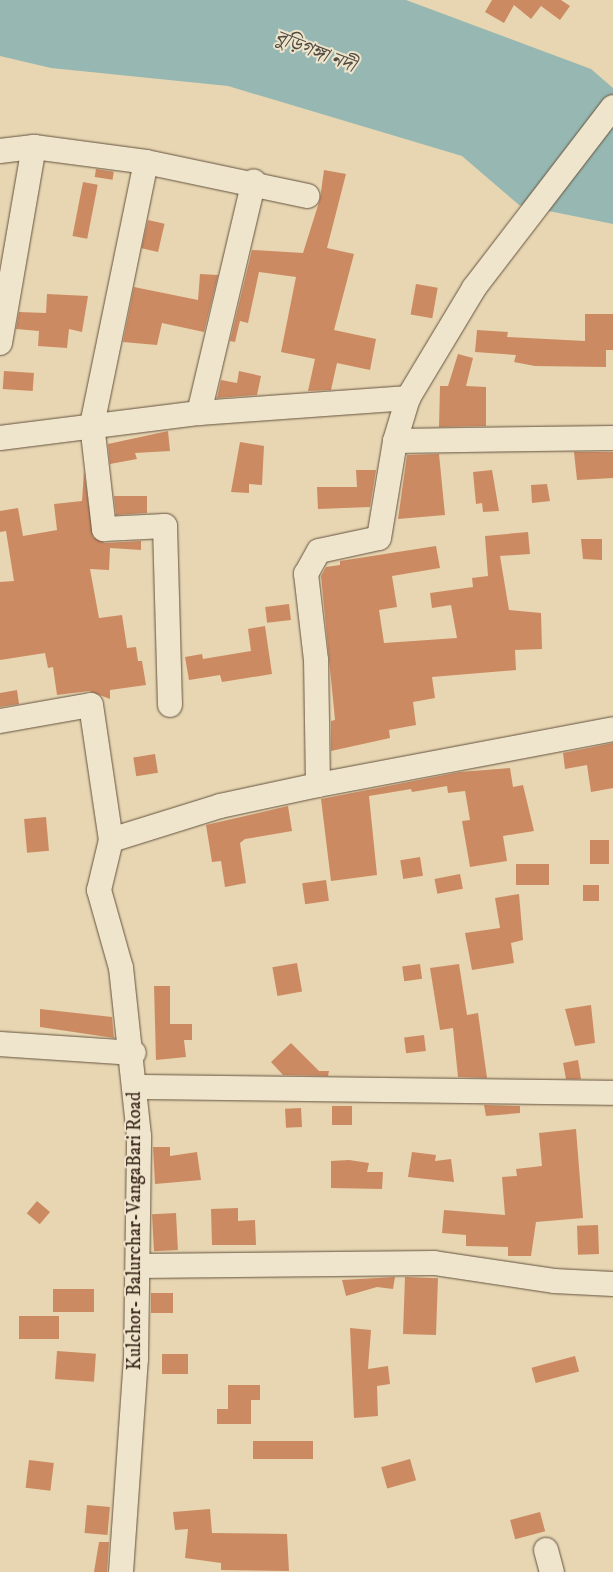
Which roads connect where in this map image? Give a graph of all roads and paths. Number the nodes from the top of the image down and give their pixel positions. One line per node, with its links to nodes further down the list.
1 (613, 107): 8 (street)
2 (34, 147): 3 (street); 4 (street); 7 (street)
3 (0, 151)
4 (146, 162): 5 (street); 10 (street)
5 (254, 181): 6 (street); 9 (street)
6 (306, 196)
7 (0, 343)
8 (408, 398): 9 (street); 13 (street)
9 (200, 413): 10 (street)
10 (92, 424): 11 (street); 14 (street)
11 (0, 438)
12 (613, 438): 13 (street)
13 (395, 441): 17 (street)
14 (170, 705)
15 (0, 721): 18 (street)
16 (613, 729): 17 (street)
17 (318, 784): 18 (street)
18 (111, 840): 20 (street, Kulchor- Balurchar-VangaBari Road)
19 (0, 1044): 20 (street)
20 (134, 1054): 21 (street, Kulchor- Balurchar-VangaBari Road)
21 (136, 1087): 22 (street); 23 (street, Kulchor- Balurchar-VangaBari Road)
22 (613, 1092)
23 (138, 1266): 24 (street); 25 (street, Kulchor- Balurchar-VangaBari Road)
24 (613, 1284)
25 (122, 1572)

